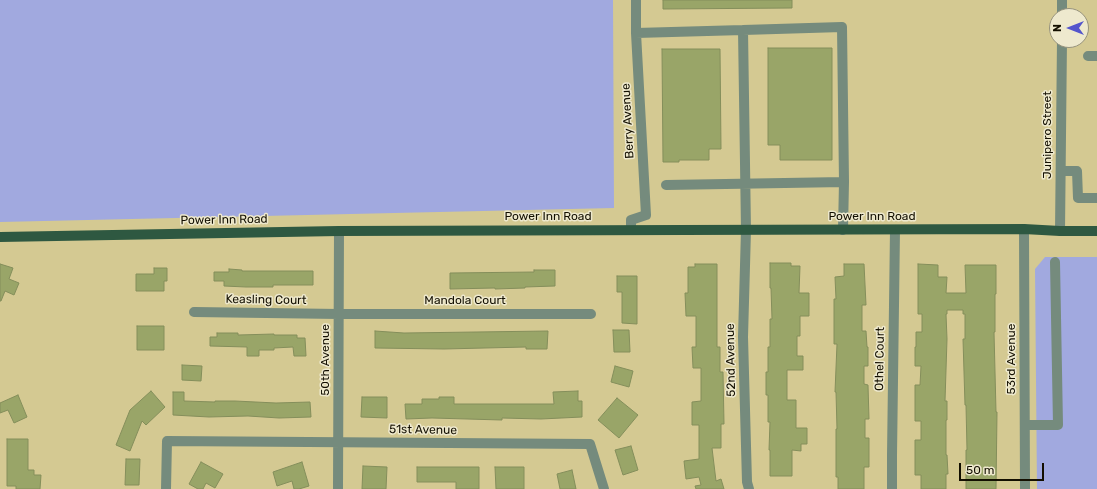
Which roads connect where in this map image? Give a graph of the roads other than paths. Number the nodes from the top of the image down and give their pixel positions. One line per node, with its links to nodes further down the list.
1 (636, 0): 3 (street, Berry Avenue)
2 (743, 30): 3 (street); 6 (street); 7 (street, 52nd Avenue)
3 (636, 33): 11 (street, Berry Avenue)
4 (1062, 48): 5 (street, Junipero Street)
5 (1061, 171): 9 (street); 16 (street, Junipero Street)
6 (844, 182): 7 (street); 13 (street)
7 (745, 184): 8 (street); 12 (street, 52nd Avenue)
8 (666, 185)
9 (1097, 198)
10 (1024, 229): 14 (main road, Power Inn Road); 16 (main road, Power Inn Road); 23 (street, 53rd Avenue)
11 (631, 230): 12 (main road, Power Inn Road); 15 (main road, Power Inn Road)
12 (746, 230): 13 (main road, Power Inn Road); 28 (street, 52nd Avenue)
13 (843, 230): 14 (main road, Power Inn Road)
14 (895, 230): 29 (street, Othel Court)
15 (339, 231): 18 (main road, Power Inn Road); 21 (street, 50th Avenue)
16 (1060, 231): 17 (main road, Power Inn Road)
17 (1097, 231)
18 (0, 237)
19 (1055, 262): 23 (street)
20 (194, 312): 21 (street, Keasling Court)
21 (339, 314): 22 (street, Mandola Court); 24 (street, 50th Avenue)
22 (591, 314)
23 (1025, 425): 30 (street, 53rd Avenue)
24 (338, 442): 25 (street, 51st Avenue); 26 (street, 50th Avenue); 27 (street, 51st Avenue)
25 (166, 489)
26 (338, 489)
27 (604, 489)
28 (749, 489)
29 (892, 489)
30 (1025, 489)

